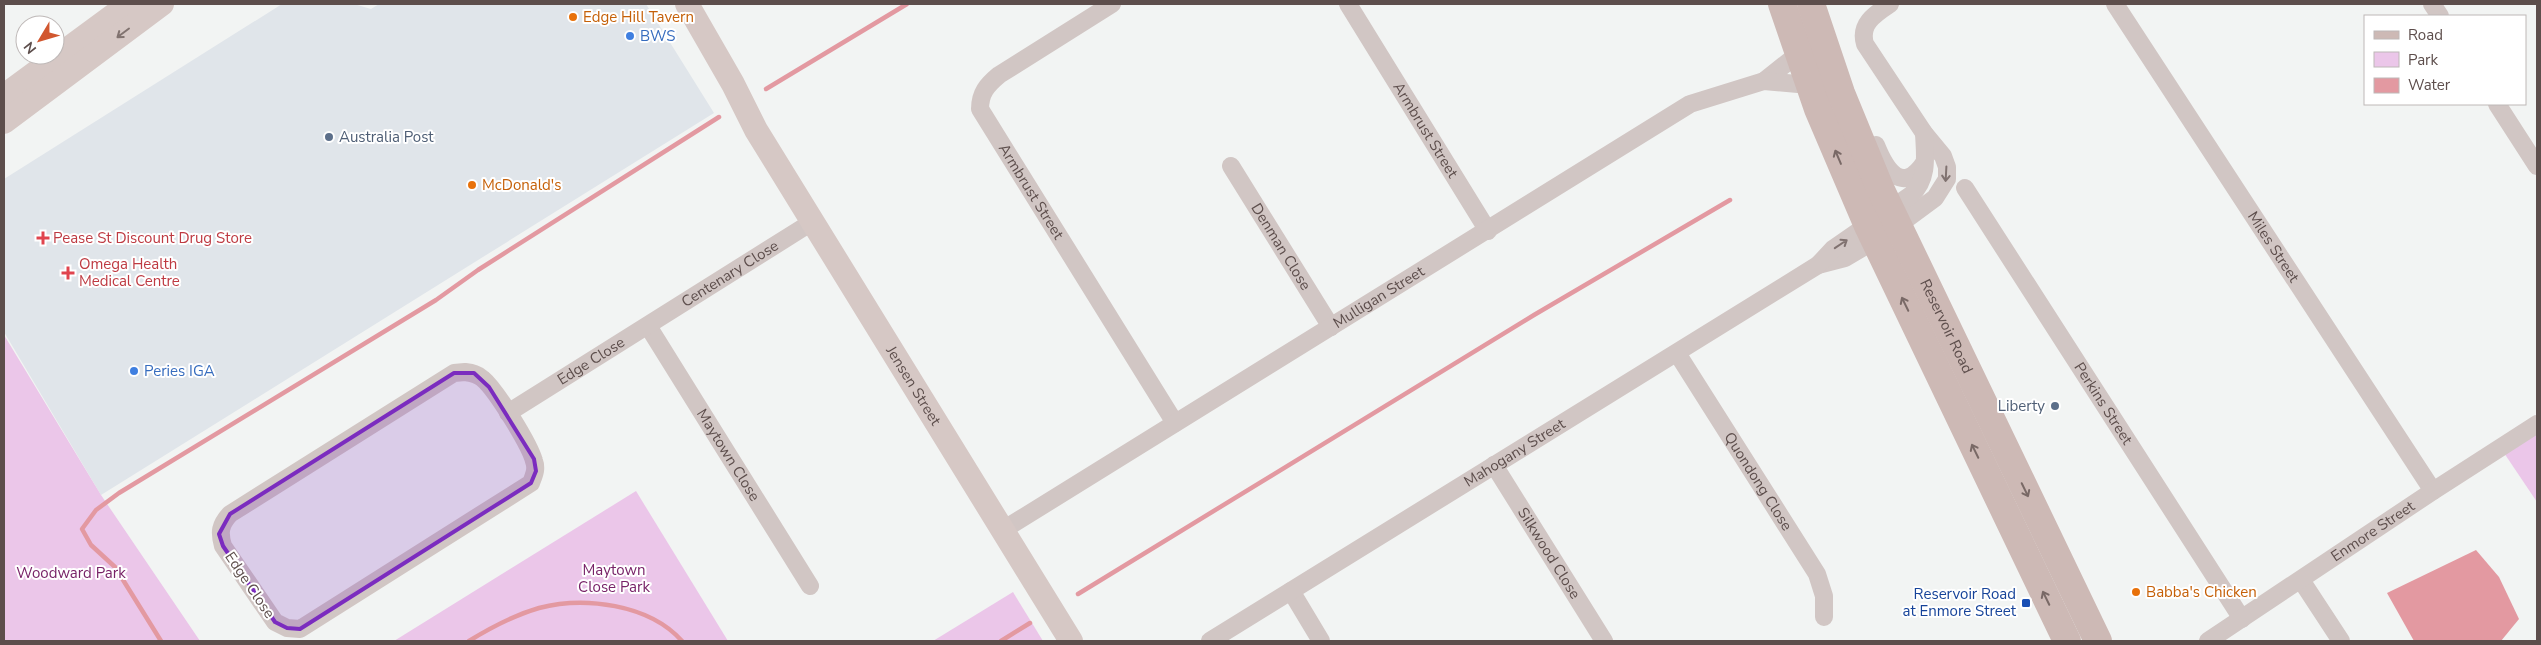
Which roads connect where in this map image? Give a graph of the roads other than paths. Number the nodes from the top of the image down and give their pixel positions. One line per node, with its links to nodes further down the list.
1 (128, 4): 16 (street)
2 (162, 4): 18 (street, one-way to 18)
3 (1112, 4): 32 (street, Armbrust Street)
4 (1348, 4): 26 (street, Armbrust Street)
5 (1782, 4): 12 (main road, Reservoir Road)
6 (1811, 4): 13 (main road, Reservoir Road)
7 (1890, 4): 19 (street)
8 (2114, 4): 35 (street, Miles Street)
9 (2432, 4): 11 (street)
10 (685, 7): 25 (street, Jensen Street)
11 (2439, 15)
12 (1798, 54): 14 (street, Mulligan Street); 15 (main road, Reservoir Road)
13 (1833, 70): 20 (street); 24 (main road, Reservoir Road)
14 (1764, 81): 15 (street, Mulligan Street); 26 (street, Mulligan Street)
15 (1809, 85): 27 (main road, Reservoir Road, one-way to 15)
16 (4, 95)
17 (2498, 105): 22 (street)
18 (4, 122)
19 (1924, 133): 20 (street); 24 (street, one-way to 24)
20 (1924, 163): 24 (street)
21 (1231, 166): 29 (street, Denman Close)
22 (2537, 166)
23 (1965, 188): 41 (street, Perkins Street)
24 (1894, 218): 27 (street, Mahogany Street); 47 (main road, Reservoir Road, one-way to 47)
25 (812, 222): 28 (street, Centenary Close); 36 (street, Jensen Street)
26 (1488, 231): 29 (street, Mulligan Street)
27 (1871, 234): 30 (street, Mahogany Street); 46 (main road, Reservoir Road, one-way to 27)
28 (648, 326): 31 (street, Edge Close); 38 (street, Maytown Close)
29 (1331, 326): 32 (street, Mulligan Street)
30 (1677, 353): 34 (street, Mahogany Street); 40 (street, Quondong Close)
31 (508, 413): 31 (street, Edge Close)
32 (1175, 423): 36 (street, Mulligan Street)
33 (2537, 424): 35 (street, Enmore Street)
34 (1494, 465): 39 (street, Mahogany Street); 45 (street, Silkwood Close)
35 (2433, 491): 37 (street, Enmore Street)
36 (1003, 530): 42 (street, Jensen Street)
37 (2301, 580): 41 (street, Enmore Street); 49 (street)
38 (810, 586)
39 (1291, 591): 43 (street, Mahogany Street); 44 (street)
40 (1824, 616)
41 (2242, 619): 48 (street, Enmore Street)
42 (1072, 641)
43 (1210, 641)
44 (1321, 641)
45 (1604, 641)
46 (2067, 641)
47 (2098, 641)
48 (2208, 641)
49 (2341, 641)

